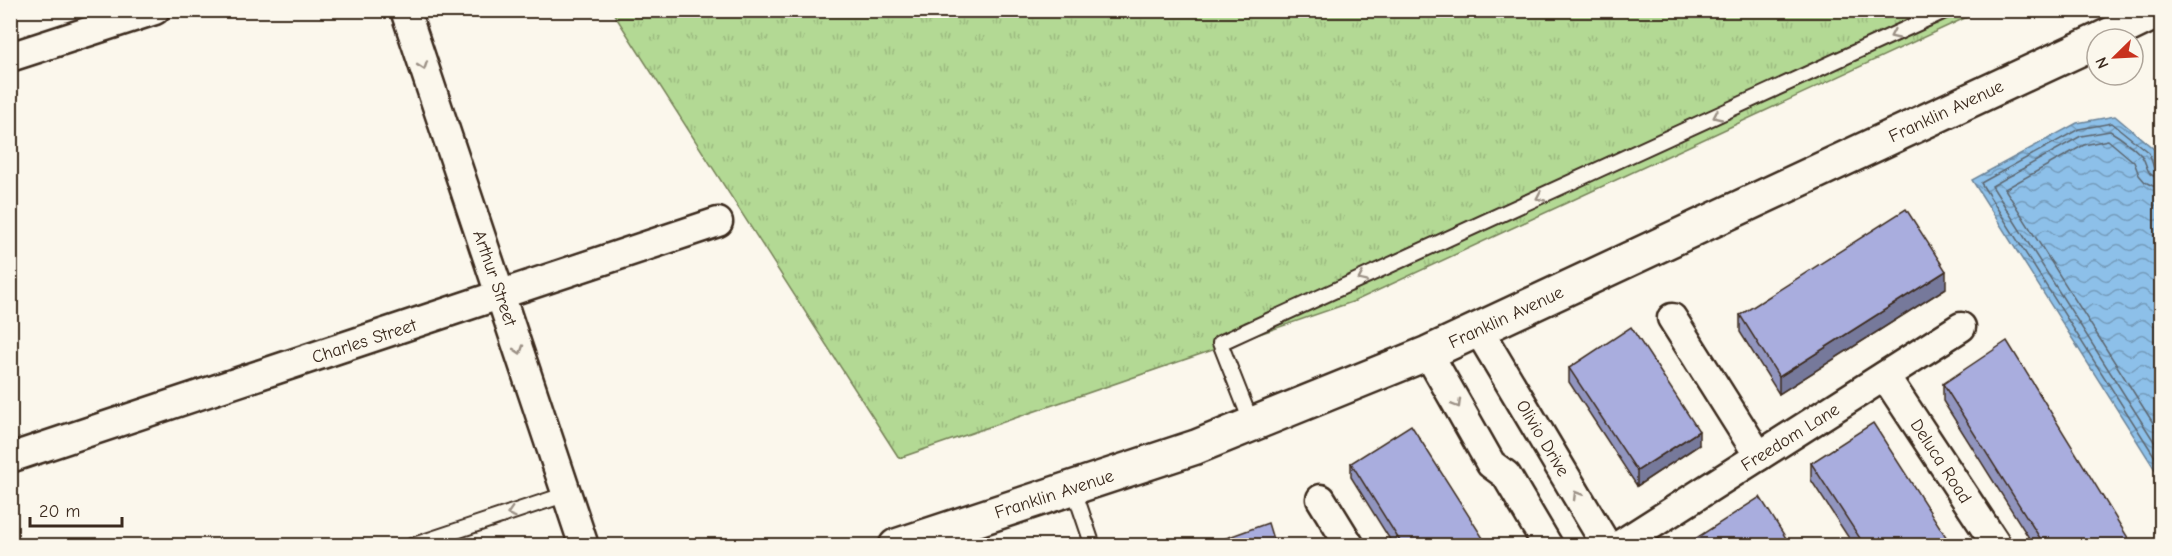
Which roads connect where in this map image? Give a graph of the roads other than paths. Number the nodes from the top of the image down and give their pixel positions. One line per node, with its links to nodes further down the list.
1 (155, 10): 7 (street)
2 (405, 10): 9 (street, Arthur Street, one-way to 9)
3 (1947, 10): 15 (lane, one-way to 15)
4 (2156, 16): 5 (main road, Franklin Avenue)
5 (2130, 27)
6 (2085, 47): 12 (main road, Franklin Avenue)
7 (10, 57)
8 (718, 222): 9 (street, Charles Street)
9 (501, 296): 17 (street, Charles Street); 20 (street, Arthur Street, one-way to 20)
10 (1672, 318): 16 (street)
11 (1961, 327): 14 (street, Freedom Lane)
12 (1479, 331): 13 (main road, Franklin Avenue); 29 (street, Olivio Drive, one-way to 12)
13 (1428, 354): 15 (main road, Franklin Avenue); 18 (street, one-way to 18)
14 (1885, 376): 16 (street, Freedom Lane); 31 (street, Deluca Road)
15 (1252, 424): 19 (main road, Franklin Avenue)
16 (1759, 456): 30 (street, Freedom Lane)
17 (10, 458)
18 (1491, 464): 27 (street); 28 (street)
19 (1073, 487): 24 (main road, Franklin Avenue); 25 (lane)
20 (567, 494): 22 (lane, one-way to 22); 23 (street, Arthur Street)
21 (1321, 499): 26 (street)
22 (416, 545)
23 (584, 546)
24 (896, 546)
25 (1093, 546)
26 (1350, 546)
27 (1529, 546)
28 (1548, 546)
29 (1607, 546)
30 (1618, 546)
31 (1997, 546)

